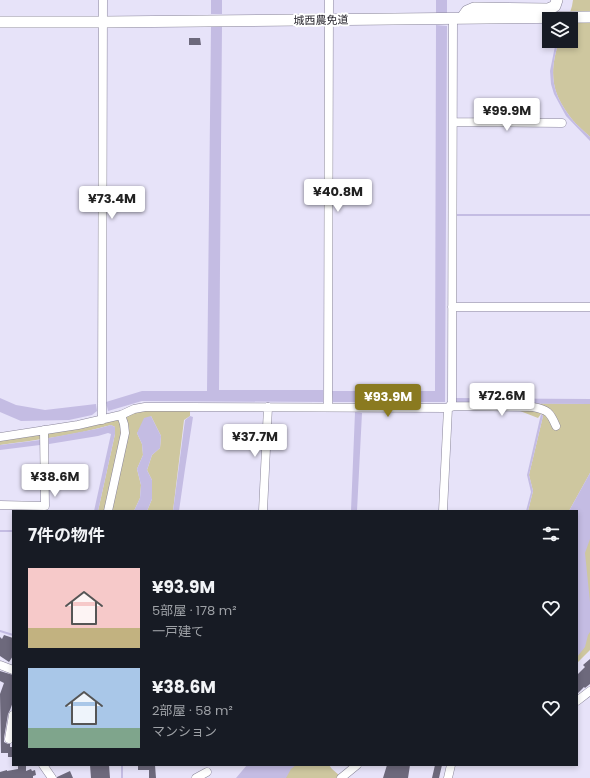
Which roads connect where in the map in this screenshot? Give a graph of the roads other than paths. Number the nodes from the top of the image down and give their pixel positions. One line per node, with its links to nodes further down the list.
1 (103, 0): 8 (street)
2 (329, 0): 6 (street)
3 (557, 0): 5 (street)
4 (590, 17): 5 (street, 城西農免道)
5 (458, 18): 6 (street, 城西農免道); 9 (street)
6 (329, 20): 8 (street, 城西農免道); 14 (street)
7 (0, 22): 8 (street, 城西農免道)
8 (103, 22): 17 (street)
9 (453, 122): 10 (street); 11 (street)
10 (562, 123)
11 (452, 307): 12 (street); 15 (street)
12 (590, 307)
13 (268, 407): 14 (street); 16 (street); 23 (street)
14 (328, 407): 15 (street)
15 (448, 408): 18 (street); 24 (street)
16 (121, 415): 17 (street); 22 (street)
17 (102, 420): 19 (street)
18 (556, 426)
19 (44, 430): 20 (street); 21 (street)
20 (0, 437)
21 (0, 505)
22 (108, 510)
23 (263, 510)
24 (443, 510)
25 (0, 665): 26 (street)
26 (12, 670)
27 (590, 692): 28 (street)
28 (578, 701)
29 (12, 728): 31 (street)
30 (0, 737): 31 (street)
31 (11, 740)
32 (44, 766): 36 (street)
33 (357, 766): 38 (street)
34 (451, 766): 39 (street)
35 (207, 772): 37 (street)
36 (52, 778)
37 (196, 778)
38 (341, 778)
39 (448, 778)

